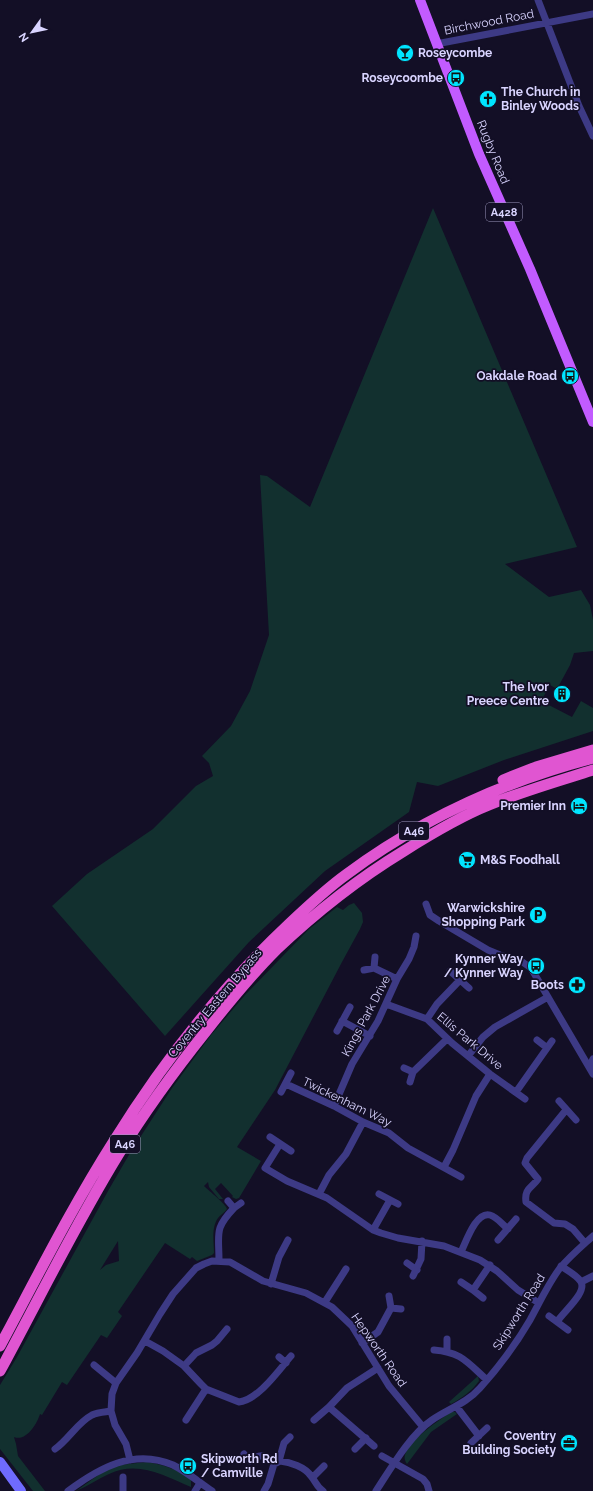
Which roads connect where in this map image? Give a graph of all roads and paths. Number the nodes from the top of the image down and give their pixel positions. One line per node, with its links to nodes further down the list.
1 (420, 0): 5 (main road, Rugby Road / A428)
2 (538, 0): 4 (street)
3 (593, 14): 4 (street, Birchwood Road)
4 (546, 22): 5 (street, Birchwood Road); 6 (street)
5 (436, 44): 7 (main road, Rugby Road / A428)
6 (593, 136)
7 (591, 412): 8 (main road, Rugby Road / A428)
8 (593, 422)
9 (593, 750): 16 (highway)
10 (593, 758): 16 (highway, Coventry Eastern Bypass / A46)
11 (593, 770): 15 (highway, Coventry Eastern Bypass / A46)
12 (593, 776): 15 (highway)
13 (426, 904): 24 (street)
14 (416, 936): 21 (street, Kings Park Drive)
15 (286, 942): 108 (highway, Coventry Eastern Bypass / A46)
16 (262, 949): 99 (highway, Coventry Eastern Bypass / A46)
17 (375, 957): 18 (street)
18 (374, 968): 19 (street); 21 (street)
19 (364, 970)
20 (450, 971): 22 (street)
21 (397, 979): 25 (street, Kings Park Drive)
22 (460, 980): 23 (street); 27 (street)
23 (469, 988)
24 (548, 997): 35 (street); 37 (street)
25 (386, 1004): 27 (street, Ellis Park Drive); 30 (street, Kings Park Drive)
26 (350, 1007): 28 (street)
27 (427, 1019): 31 (street, Ellis Park Drive)
28 (342, 1021): 29 (street); 30 (street)
29 (337, 1031)
30 (370, 1036): 49 (street, Kings Park Drive)
31 (447, 1039): 35 (street, Ellis Park Drive); 39 (street)
32 (537, 1040): 34 (street)
33 (552, 1041): 34 (street)
34 (546, 1048): 46 (street)
35 (468, 1056): 41 (street, Ellis Park Drive)
36 (593, 1059): 37 (street)
37 (589, 1067): 42 (street)
38 (404, 1068): 39 (street)
39 (413, 1072): 43 (street)
40 (291, 1074): 44 (street, Twickenham Way)
41 (490, 1074): 46 (street, Ellis Park Drive); 56 (street)
42 (593, 1074)
43 (410, 1082)
44 (286, 1084): 45 (street, Twickenham Way); 49 (street, Twickenham Way)
45 (281, 1092)
46 (516, 1092): 47 (street, Ellis Park Drive)
47 (525, 1099)
48 (559, 1101): 50 (street)
49 (334, 1106): 52 (street, Twickenham Way)
50 (566, 1110): 51 (street); 72 (street)
51 (576, 1120)
52 (363, 1122): 56 (street, Twickenham Way); 58 (street)
53 (270, 1137): 54 (street)
54 (280, 1144): 55 (street); 58 (street)
55 (292, 1151)
56 (444, 1167): 57 (street, Twickenham Way)
57 (461, 1177)
58 (319, 1194): 67 (street)
59 (379, 1194): 60 (street)
60 (390, 1200): 63 (street); 67 (street)
61 (228, 1201): 64 (street)
62 (241, 1203): 64 (street)
63 (398, 1204)
64 (234, 1208): 74 (street)
65 (516, 1219): 66 (street)
66 (508, 1229): 70 (street); 73 (street)
67 (373, 1230): 71 (street)
68 (593, 1236): 72 (street, Skipworth Road)
69 (288, 1240): 84 (street)
70 (498, 1240)
71 (422, 1241): 73 (street); 79 (street)
72 (585, 1243): 77 (street, Skipworth Road)
73 (461, 1252): 76 (street)
74 (219, 1261): 84 (street, Hepworth Road); 97 (street)
75 (407, 1263): 79 (street)
76 (490, 1265): 85 (street); 89 (street)
77 (561, 1266): 83 (street); 89 (street, Skipworth Road)
78 (336, 1270): 88 (street)
79 (417, 1270): 80 (street)
80 (413, 1276)
81 (593, 1276): 83 (street)
82 (461, 1282): 85 (street)
83 (581, 1282): 93 (street)
84 (271, 1284): 88 (street, Hepworth Road)
85 (473, 1290): 87 (street)
86 (389, 1296): 90 (street)
87 (483, 1298)
88 (325, 1302): 98 (street, Hepworth Road)
89 (539, 1303): 109 (street, Skipworth Road)
90 (391, 1308): 91 (street); 98 (street)
91 (401, 1309)
92 (549, 1316): 93 (street)
93 (557, 1322): 94 (street)
94 (568, 1330)
95 (226, 1333): 106 (street)
96 (447, 1339): 101 (street)
97 (145, 1341): 106 (street); 110 (street)
98 (362, 1342): 107 (street, Hepworth Road)
99 (0, 1346)
100 (434, 1350): 101 (street)
101 (447, 1351): 109 (street)
102 (291, 1356): 104 (street)
103 (279, 1357): 104 (street)
104 (286, 1363): 111 (street)
105 (94, 1366): 110 (street)
106 (184, 1366): 111 (street)
107 (378, 1368): 113 (street); 117 (street, Hepworth Road)
108 (0, 1371)
109 (487, 1380): 112 (street, Skipworth Road)
110 (116, 1383): 115 (street)
111 (206, 1389): 114 (street)
112 (456, 1406): 117 (street, Skipworth Road); 119 (street)
113 (329, 1407): 116 (street); 121 (street)
114 (183, 1410)
115 (111, 1411): 124 (street); 128 (street)
116 (314, 1420)
117 (423, 1427): 130 (street, Skipworth Road)
118 (487, 1428): 119 (street)
119 (479, 1436): 122 (street)
120 (290, 1437): 129 (street)
121 (366, 1438): 123 (street); 125 (street)
122 (471, 1443)
123 (374, 1446)
124 (59, 1449)
125 (355, 1449)
126 (244, 1454): 129 (street)
127 (382, 1456): 130 (street)
128 (130, 1460): 134 (street); 136 (street)
129 (277, 1462): 133 (street); 139 (street)
130 (395, 1463): 141 (street, Skipworth Road); 142 (street)
131 (1, 1464): 135 (main road)
132 (324, 1466): 133 (street)
133 (313, 1478): 140 (street)
134 (200, 1483): 137 (street); 138 (street)
135 (21, 1491)
136 (68, 1491)
137 (195, 1491)
138 (212, 1491)
139 (264, 1491)
140 (323, 1491)
141 (376, 1491)
142 (429, 1491)

